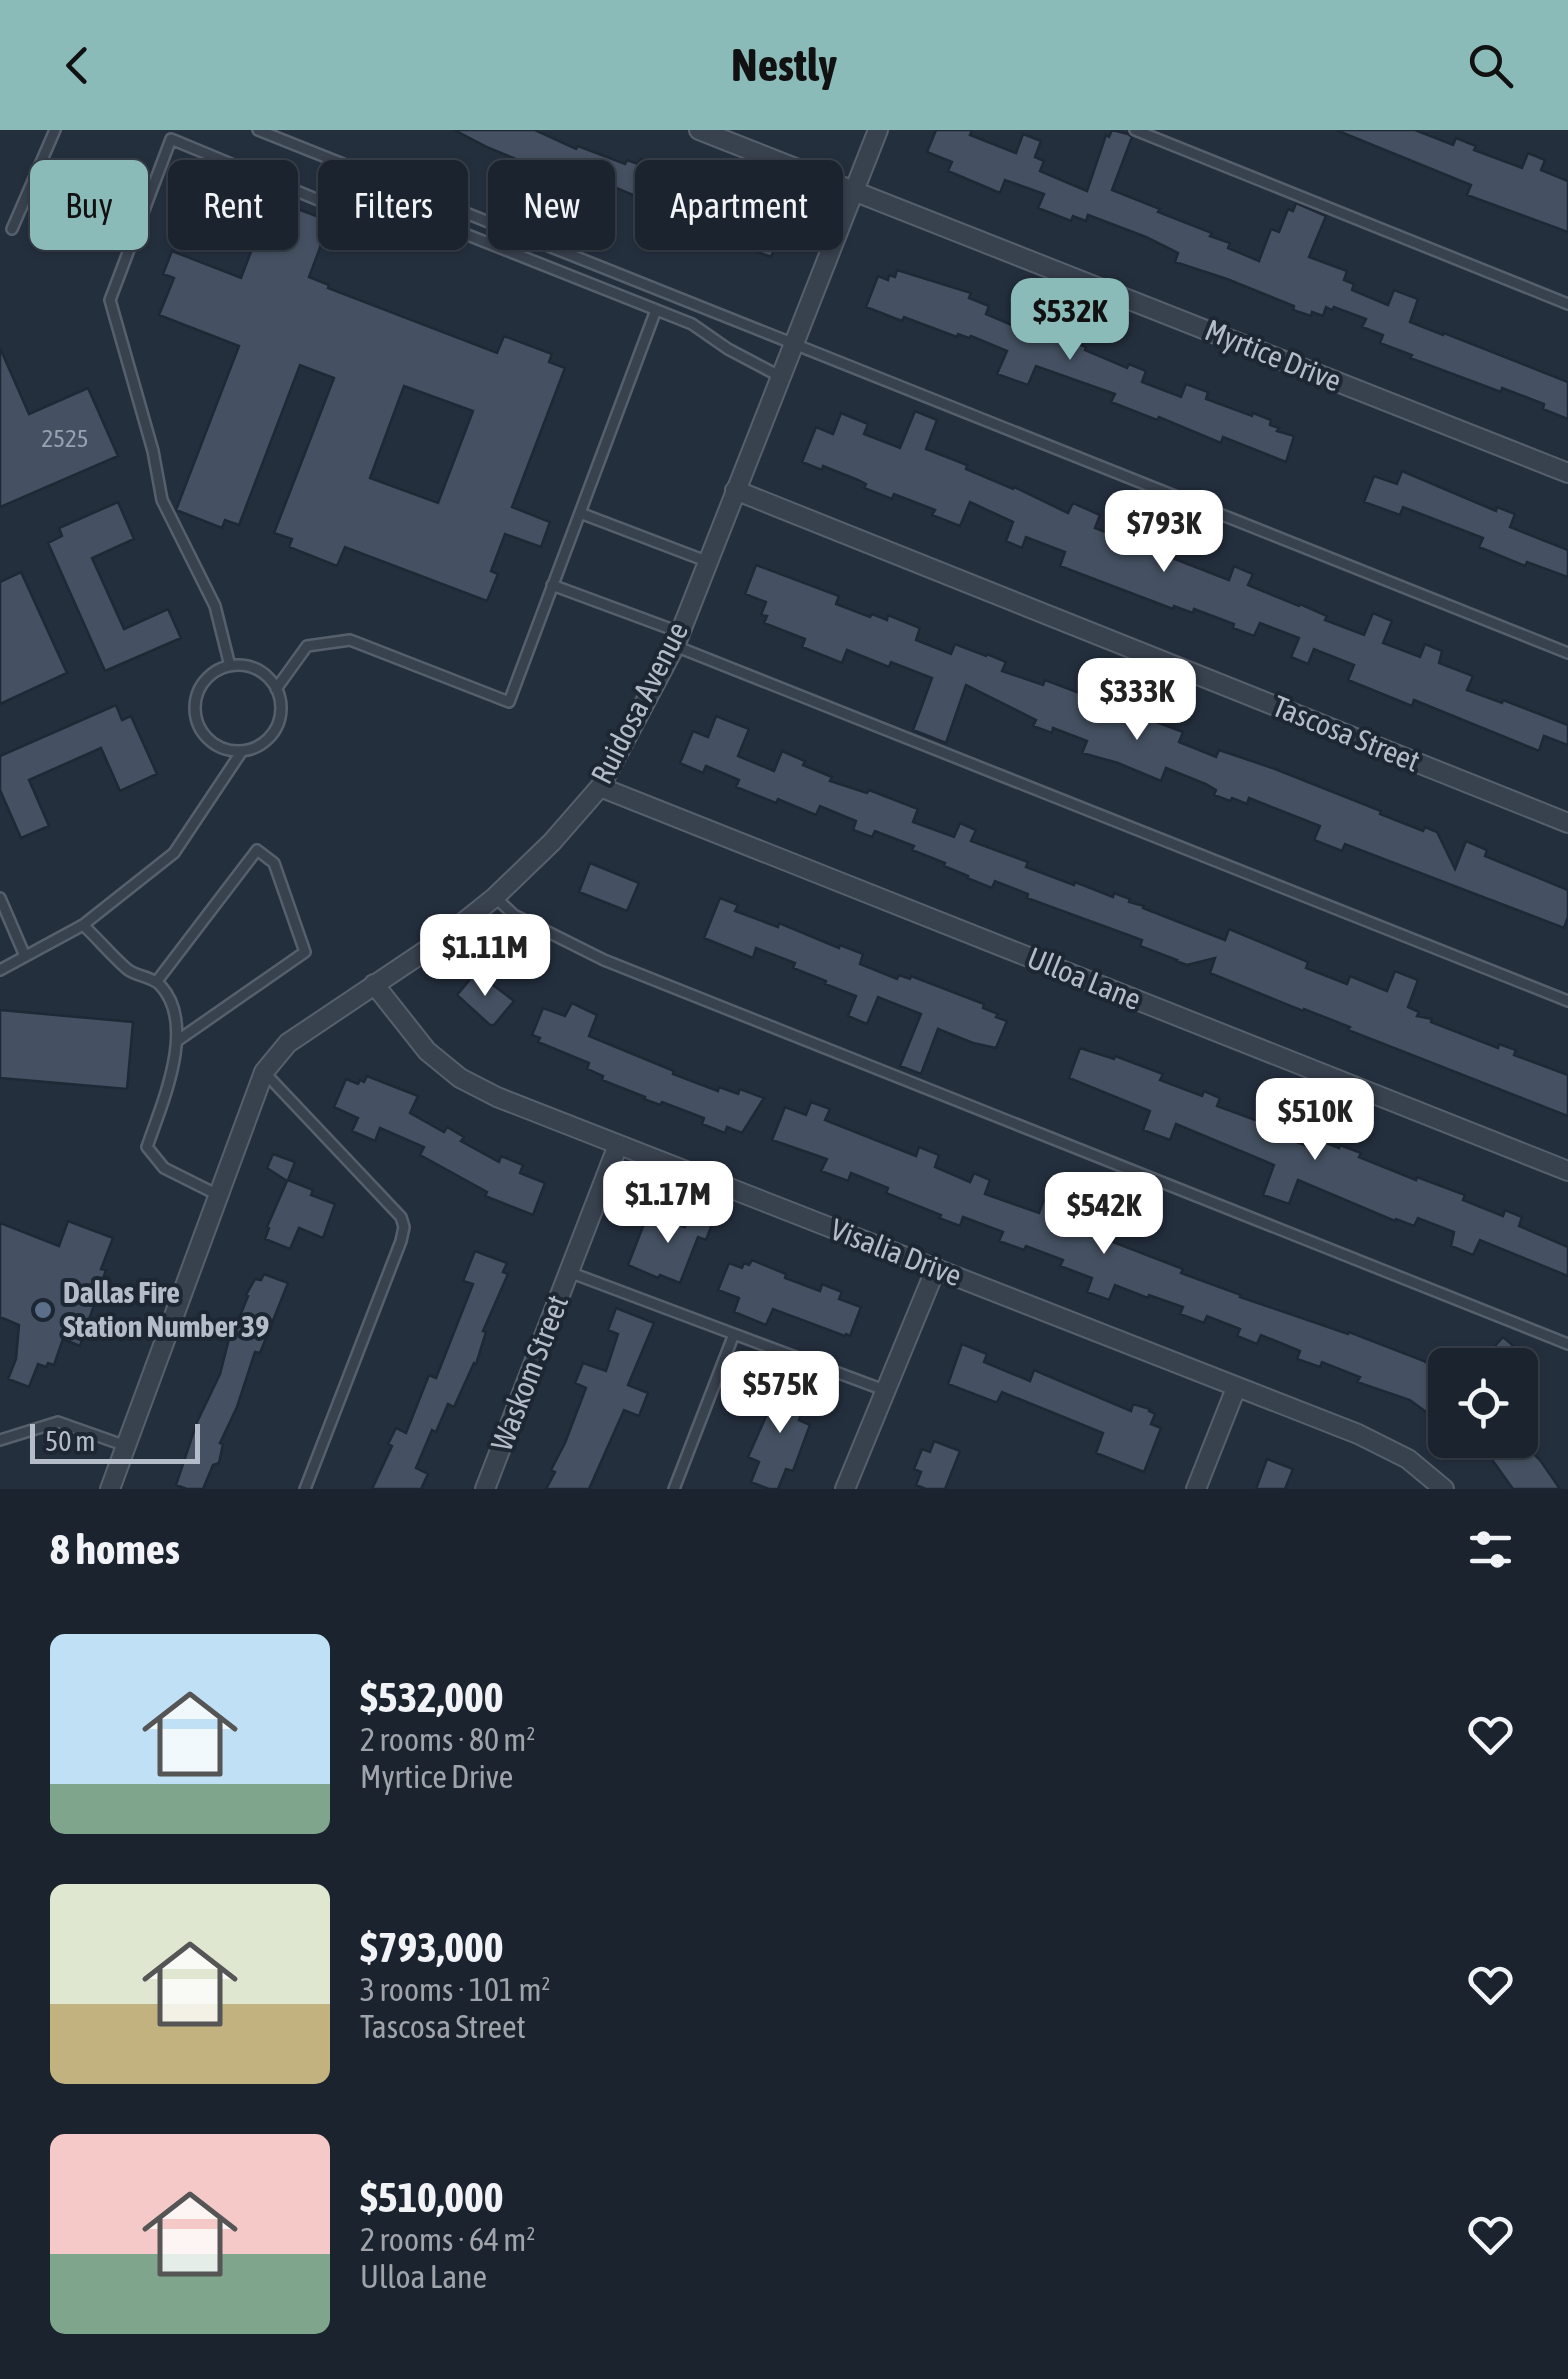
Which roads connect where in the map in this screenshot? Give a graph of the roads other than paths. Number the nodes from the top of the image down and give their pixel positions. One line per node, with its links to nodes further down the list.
1 (55, 130): 7 (lane)
2 (258, 130): 10 (lane)
3 (699, 130): 6 (street, Myrtice Drive)
4 (878, 130): 6 (street, Ruidosa Avenue)
5 (1135, 130): 8 (lane)
6 (854, 191): 10 (street, Ruidosa Avenue); 12 (street, Myrtice Drive)
7 (12, 229)
8 (1568, 304)
9 (656, 310): 11 (lane); 14 (lane); 19 (lane)
10 (794, 342): 11 (street, Ruidosa Avenue); 18 (lane)
11 (781, 376): 13 (street, Ruidosa Avenue)
12 (1568, 473)
13 (735, 490): 15 (street, Ruidosa Avenue); 23 (street, Tascosa Street)
14 (580, 513): 15 (lane); 16 (lane)
15 (706, 561): 17 (street, Ruidosa Avenue)
16 (552, 585): 17 (lane); 20 (lane)
17 (677, 639): 22 (street, Ruidosa Avenue); 31 (lane)
18 (1568, 653)
19 (230, 666): 20 (lane); 21 (lane)
20 (276, 689): 21 (lane)
21 (242, 751): 26 (lane)
22 (600, 787): 24 (street, Ruidosa Avenue); 35 (street, Ulloa Lane)
23 (1568, 823)
24 (495, 897): 30 (street, Ruidosa Avenue); 40 (lane)
25 (0, 898): 27 (lane)
26 (84, 925): 27 (lane); 29 (lane)
27 (24, 956): 28 (lane)
28 (0, 970)
29 (158, 981): 32 (lane); 32 (lane)
30 (374, 984): 33 (street, Ruidosa Avenue); 34 (street, Visalia Drive)
31 (1568, 1001)
32 (177, 1040): 36 (lane)
33 (264, 1072): 36 (street, Ruidosa Avenue); 46 (lane)
34 (618, 1145): 37 (street, Visalia Drive); 38 (street, Waskom Street)
35 (1568, 1171)
36 (218, 1195): 44 (street, Ruidosa Avenue)
37 (936, 1268): 41 (street, Visalia Drive); 42 (street)
38 (569, 1272): 39 (lane); 47 (street, Waskom Street)
39 (734, 1334): 42 (lane); 48 (lane)
40 (1568, 1344)
41 (1236, 1388): 50 (street); 51 (street, Visalia Drive)
42 (886, 1391): 49 (street)
43 (0, 1440): 44 (lane)
44 (126, 1446): 45 (street, Ruidosa Avenue)
45 (110, 1489)
46 (305, 1489)
47 (484, 1489)
48 (674, 1489)
49 (845, 1489)
50 (1196, 1489)
51 (1444, 1489)

